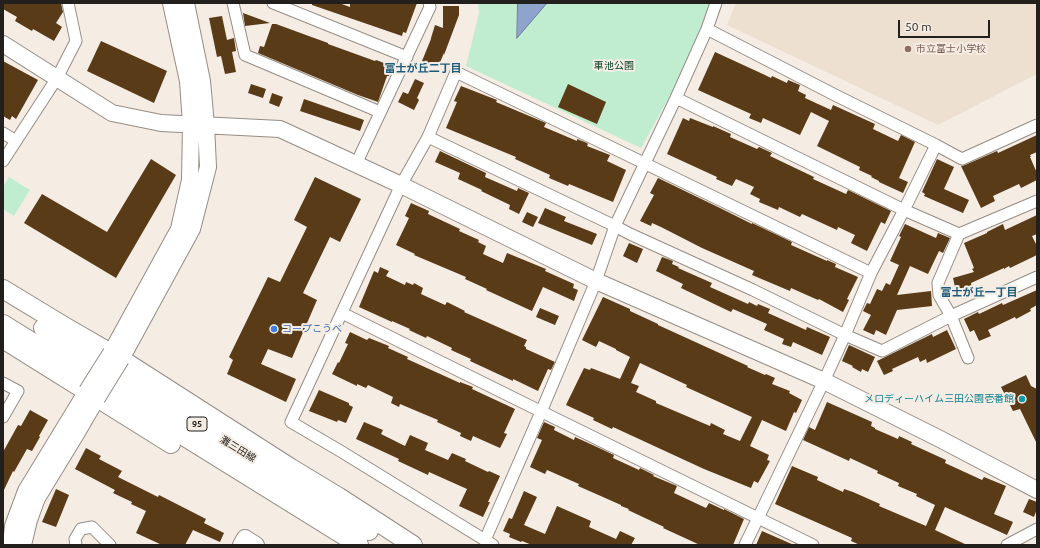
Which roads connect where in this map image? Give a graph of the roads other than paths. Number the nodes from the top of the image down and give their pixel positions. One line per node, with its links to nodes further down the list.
1 (68, 3): 12 (street)
2 (171, 3): 15 (street)
3 (186, 3): 15 (street)
4 (233, 3): 14 (street)
5 (274, 3): 8 (street)
6 (429, 3): 11 (street)
7 (716, 3): 9 (street)
8 (301, 8): 11 (street)
9 (707, 29): 13 (street); 20 (street)
10 (3, 44): 12 (street)
11 (407, 57): 14 (street)
12 (57, 78): 15 (street); 19 (street)
13 (676, 98): 22 (street); 26 (street)
14 (380, 112): 23 (street)
15 (198, 125): 23 (street); 39 (street)
16 (1037, 125): 20 (street)
17 (3, 133): 19 (street)
18 (428, 137): 22 (street); 24 (street); 27 (street)
19 (16, 141): 21 (street)
20 (936, 144): 26 (street)
21 (3, 161)
22 (645, 163): 27 (street); 29 (street)
23 (356, 164): 24 (street)
24 (401, 185): 31 (street); 34 (street)
25 (1037, 201): 28 (street)
26 (904, 210): 28 (street); 29 (street)
27 (616, 226): 31 (street); 37 (street)
28 (959, 234): 35 (street)
29 (871, 272): 37 (street)
30 (1037, 277): 35 (street)
31 (596, 281): 41 (street); 44 (street)
32 (3, 289): 39 (main road, 95)
33 (3, 303): 58 (main road, 灘三田線 / 95)
34 (342, 313): 44 (street); 49 (street)
35 (951, 316): 37 (street); 40 (street)
36 (3, 324): 57 (main road, 灘三田線 / 95)
37 (844, 335): 41 (street)
38 (3, 339): 43 (main road)
39 (116, 356): 43 (street, bridge); 59 (main road, 95)
40 (968, 358)
41 (824, 381): 46 (street); 47 (street)
42 (3, 382): 45 (street)
43 (92, 395): 50 (street); 51 (street); 56 (main road)
44 (541, 412): 47 (street); 49 (street)
45 (3, 417)
46 (1037, 490)
47 (758, 518): 60 (street); 61 (street)
48 (1037, 529): 62 (street)
49 (489, 543)
50 (12, 545)
51 (23, 545)
52 (76, 545): 53 (street)
53 (110, 545)
54 (241, 545): 55 (street)
55 (256, 545)
56 (335, 545)
57 (359, 545)
58 (391, 545)
59 (413, 545)
60 (745, 545)
61 (813, 545)
62 (1007, 545)

